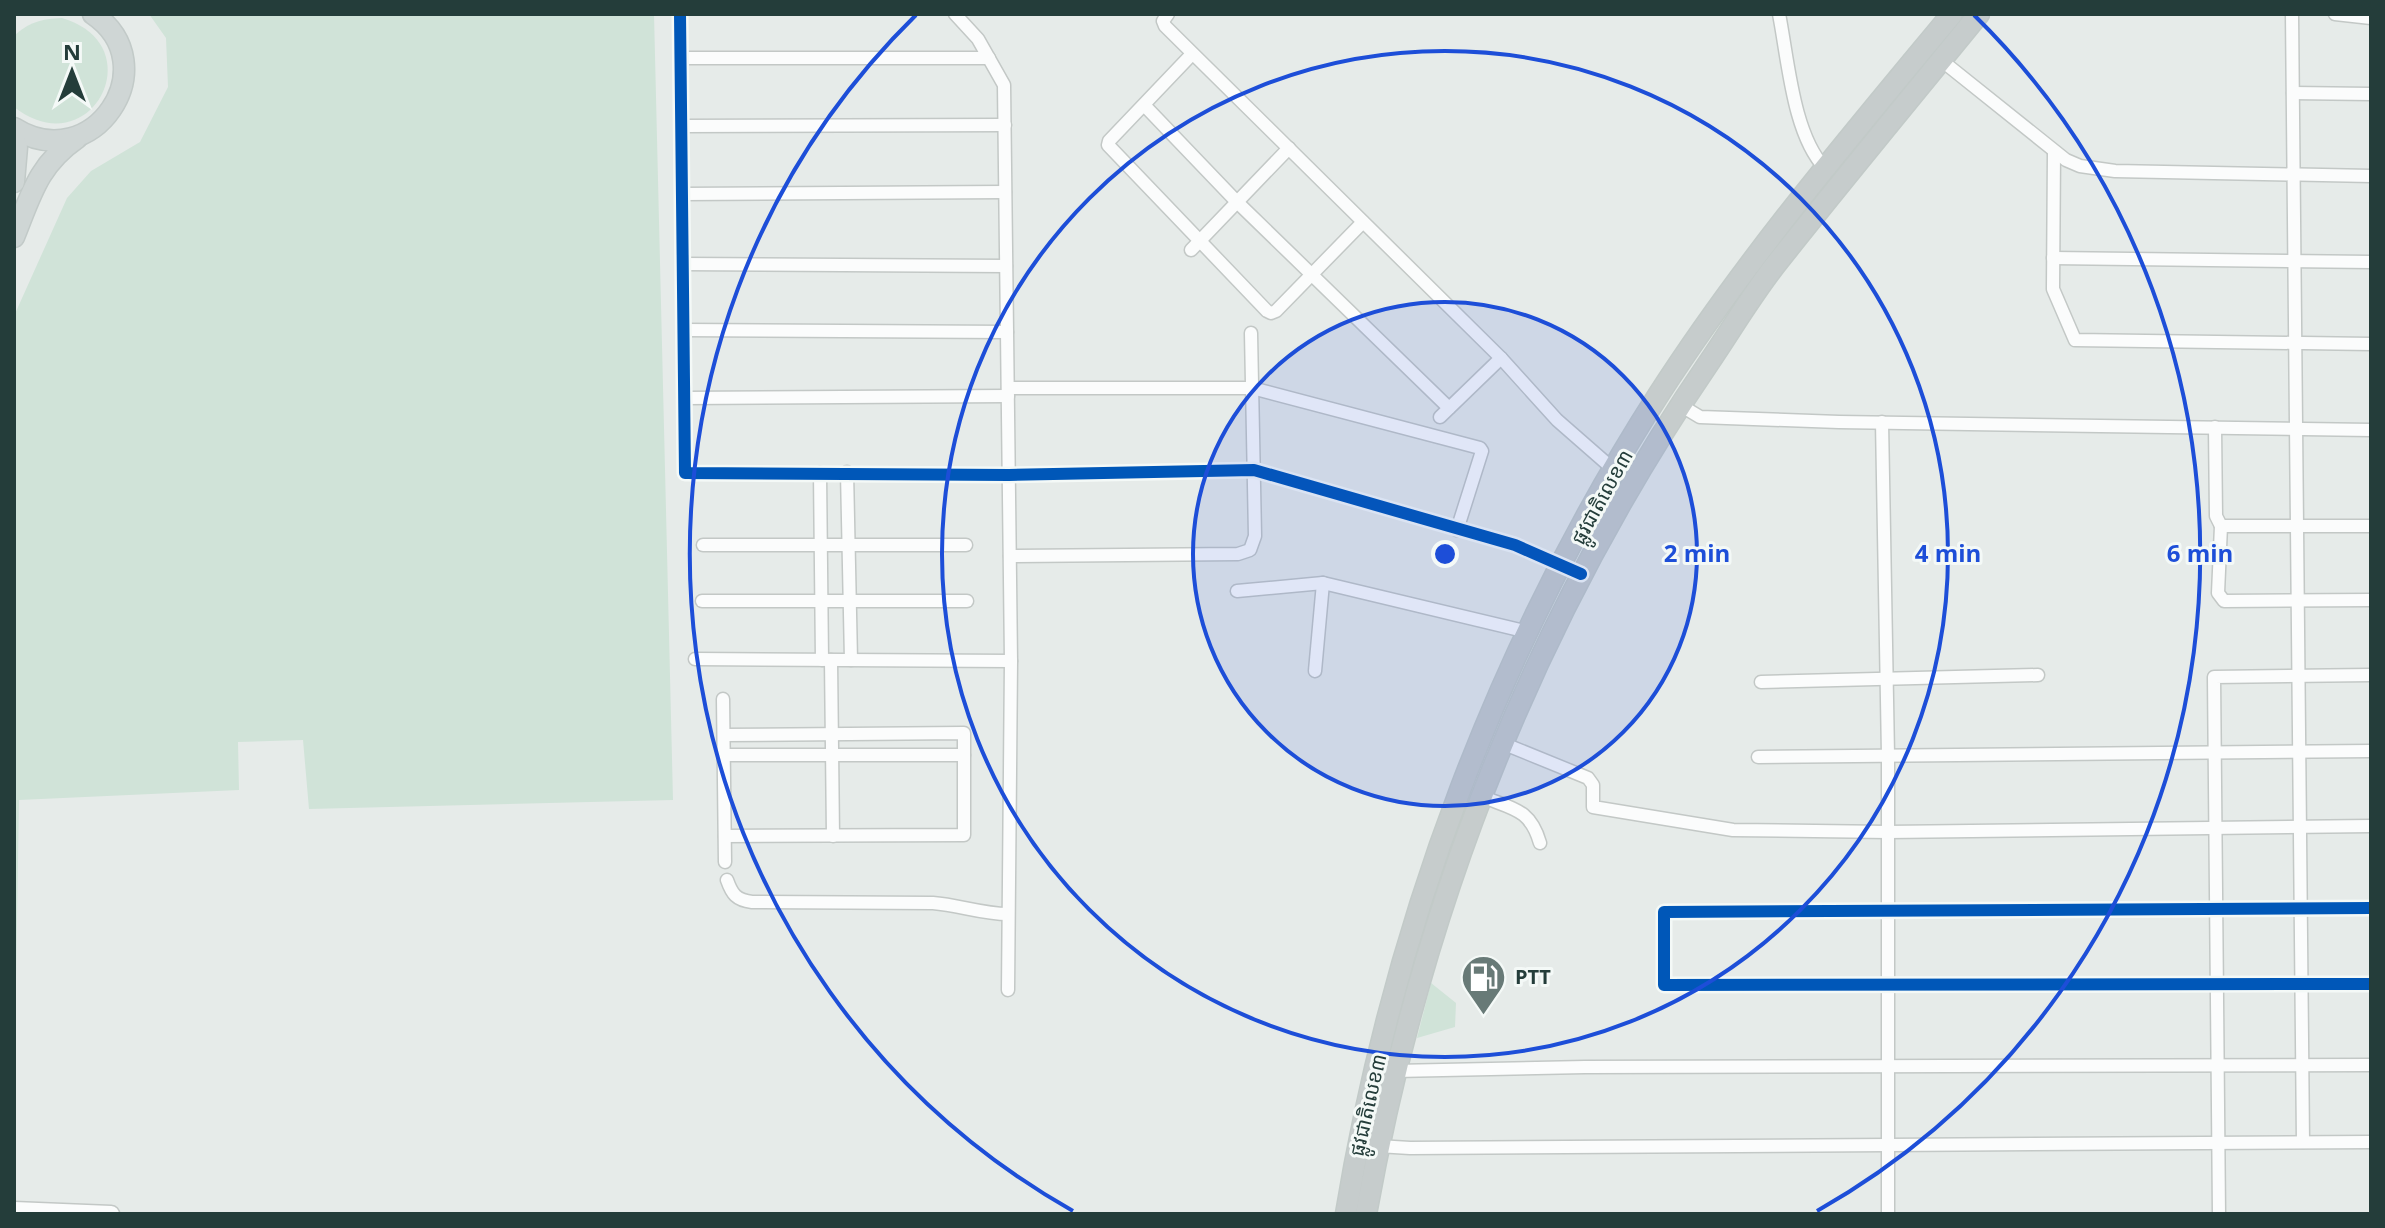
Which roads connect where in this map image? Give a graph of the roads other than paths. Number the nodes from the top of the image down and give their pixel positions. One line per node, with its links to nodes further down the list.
1 (680, 14): 12 (street)
2 (955, 14): 13 (street)
3 (1168, 14): 11 (street)
4 (1779, 14): 25 (street)
5 (1952, 14): 25 (highway, ផ្លូវជាតិលេខ៣)
6 (1979, 14): 14 (highway, ផ្លូវជាតិលេខ៣)
7 (2292, 14): 15 (street)
8 (2335, 14): 10 (street)
9 (99, 16): 21 (main road)
10 (2371, 18)
11 (1192, 54): 17 (street); 23 (street)
12 (680, 58): 13 (street); 19 (street)
13 (989, 58): 18 (street)
14 (1941, 60): 24 (street); 51 (highway, ផ្លូវជាតិលេខ៣)
15 (2293, 93): 16 (street); 26 (street)
16 (2371, 94)
17 (1145, 106): 31 (street); 34 (street)
18 (1005, 125): 19 (street); 29 (street)
19 (681, 126): 30 (street)
20 (14, 128): 21 (main road)
21 (79, 136): 33 (main road)
22 (14, 140): 28 (main road)
23 (1289, 148): 31 (street); 32 (street)
24 (2054, 152): 26 (street); 36 (street)
25 (1825, 168): 56 (highway, ផ្លូវជាតិលេខ៣)
26 (2294, 174): 27 (street); 37 (street)
27 (2371, 176)
28 (14, 182)
29 (1005, 192): 30 (street); 40 (street)
30 (682, 194): 39 (street)
31 (1236, 201): 34 (street); 41 (street)
32 (1363, 222): 41 (street); 47 (street)
33 (14, 237)
34 (1199, 239): 35 (street); 41 (street)
35 (1191, 250)
36 (2053, 258): 37 (street); 45 (street)
37 (2295, 261): 38 (street); 45 (street)
38 (2371, 262)
39 (683, 264): 40 (street); 42 (street)
40 (1006, 266): 43 (street)
41 (1312, 273): 47 (street)
42 (684, 330): 43 (street); 50 (street)
43 (1007, 332): 49 (street)
44 (1251, 333): 48 (street)
45 (2295, 343): 46 (street); 54 (street)
46 (2371, 344)
47 (1501, 358): 56 (street)
48 (1252, 388): 49 (street); 57 (street); 64 (street)
49 (1008, 392): 50 (street); 60 (street)
50 (684, 398): 59 (street)
51 (1680, 405): 52 (street); 71 (highway, ផ្លូវជាតិលេខ៣)
52 (1882, 422): 53 (street); 89 (street)
53 (2215, 427): 54 (street); 61 (street)
54 (2296, 428): 55 (street); 63 (street)
55 (2371, 430)
56 (1613, 469): 70 (highway, ផ្លូវជាតិលេខ៣)
57 (1254, 470): 60 (street); 64 (street); 69 (street)
58 (847, 472): 59 (street); 60 (street); 67 (street)
59 (820, 473): 66 (street)
60 (1009, 475): 69 (street)
61 (2221, 526): 63 (street); 74 (street)
62 (2371, 526): 63 (street)
63 (2297, 527): 74 (street)
64 (1457, 530): 70 (street)
65 (703, 545): 66 (street)
66 (821, 545): 67 (street); 77 (street)
67 (849, 545): 68 (street); 78 (street)
68 (966, 545)
69 (1010, 556): 84 (street)
70 (1561, 565): 71 (street); 80 (highway, ផ្លូវជាតិលេខ៣)
71 (1581, 574): 94 (highway, ផ្លូវជាតិលេខ៣)
72 (1323, 583): 73 (street); 80 (street); 85 (street)
73 (1237, 591)
74 (2298, 600): 75 (street); 87 (street)
75 (2371, 600)
76 (702, 601): 77 (street)
77 (822, 601): 78 (street); 82 (street)
78 (850, 601): 79 (street); 83 (street)
79 (967, 601)
80 (1528, 632): 135 (highway, ផ្លូវជាតិលេខ៣)
81 (695, 659): 82 (street)
82 (827, 660): 83 (street); 92 (street)
83 (851, 660): 84 (street)
84 (1011, 661): 117 (street)
85 (1315, 671)
86 (2038, 675): 89 (street)
87 (2299, 675): 88 (street); 95 (street); 97 (street)
88 (2371, 675)
89 (1887, 678): 90 (street); 101 (street)
90 (1761, 682)
91 (723, 699): 93 (street)
92 (832, 734): 93 (street); 99 (street); 100 (street)
93 (724, 735): 98 (street)
94 (1502, 743): 103 (highway, ផ្លូវជាតិលេខ៣); 107 (street)
95 (2299, 751): 96 (street); 97 (street); 105 (street)
96 (2371, 751)
97 (2215, 752): 101 (street); 106 (street)
98 (724, 755): 99 (street); 108 (street)
99 (832, 755): 100 (street); 109 (street)
100 (964, 755): 109 (street)
101 (1888, 755): 102 (street); 107 (street)
102 (1758, 757)
103 (1481, 796): 110 (street); 127 (highway, ផ្លូវជាតិលេខ៣)
104 (2371, 826): 105 (street)
105 (2300, 827): 106 (street); 114 (street)
106 (2216, 828): 107 (street); 113 (street)
107 (1888, 832): 116 (street)
108 (725, 836): 109 (street); 111 (street)
109 (833, 836)
110 (1540, 843)
111 (725, 862)
112 (727, 880): 117 (street)
113 (2217, 908): 114 (street); 116 (street); 118 (street)
114 (2301, 908): 115 (street); 119 (street)
115 (2371, 908)
116 (1888, 910): 121 (street); 121 (street)
117 (1008, 914): 122 (street)
118 (2218, 984): 119 (street); 121 (street); 125 (street)
119 (2302, 984): 120 (street); 126 (street)
120 (2371, 984)
121 (1889, 985): 123 (street)
122 (1008, 990)
123 (1887, 1065): 125 (street); 127 (street); 132 (street)
124 (2371, 1065): 126 (street)
125 (2218, 1066): 126 (street); 130 (street)
126 (2302, 1066): 128 (street)
127 (1395, 1071): 131 (highway, ផ្លូវជាតិលេខ៣)
128 (2303, 1142): 129 (street); 130 (street)
129 (2371, 1142)
130 (2219, 1143): 132 (street); 138 (street)
131 (1378, 1146): 132 (street); 136 (highway, ផ្លូវជាតិលេខ៣)
132 (1888, 1146): 137 (street)
133 (14, 1210): 134 (street)
134 (111, 1214)
135 (1346, 1214)
136 (1366, 1214)
137 (1888, 1214)
138 (2219, 1214)

